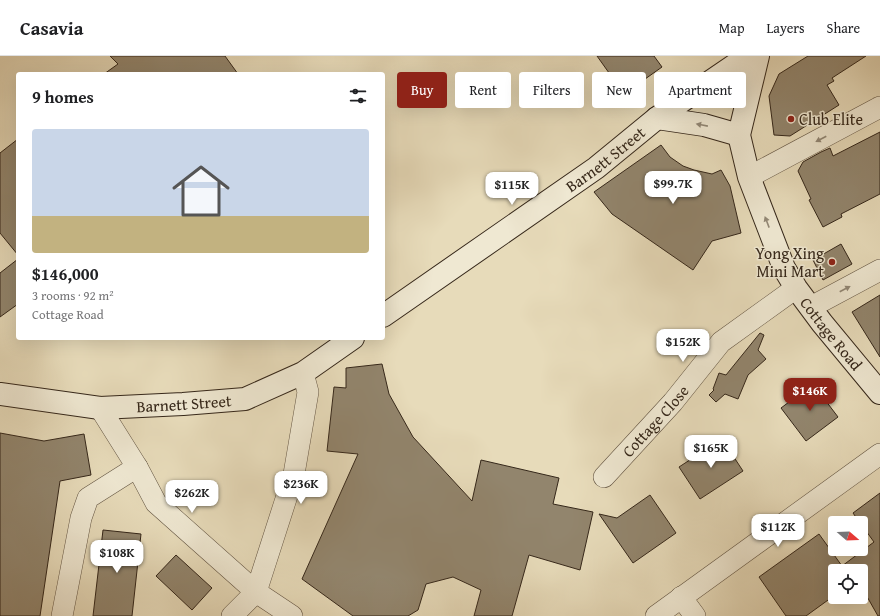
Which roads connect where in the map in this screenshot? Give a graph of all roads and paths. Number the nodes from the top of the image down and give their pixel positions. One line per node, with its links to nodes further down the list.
1 (748, 56): 4 (main road, Barnett Street)
2 (758, 56): 5 (main road, Cottage Road)
3 (880, 107): 6 (street, one-way to 6)
4 (657, 118): 5 (main road, one-way to 4); 10 (main road, Barnett Street)
5 (739, 135): 6 (main road, Cottage Road)
6 (749, 177): 8 (main road, Cottage Road, one-way to 6)
7 (880, 270): 9 (street, one-way to 7)
8 (796, 288): 9 (main road, Cottage Road); 18 (street, Cottage Close)
9 (811, 307): 13 (main road, Cottage Road)
10 (385, 315)
11 (350, 340): 12 (main road, Barnett Street)
12 (303, 373): 15 (main road, Barnett Street); 19 (street)
13 (880, 393)
14 (0, 394): 15 (main road, Barnett Street)
15 (100, 408): 17 (street)
16 (880, 454): 20 (street)
17 (137, 467): 19 (street); 21 (street)
18 (604, 477)
19 (256, 592): 22 (street); 23 (street)
20 (681, 597): 24 (street); 25 (street)
21 (62, 616)
22 (232, 616)
23 (292, 616)
24 (656, 616)
25 (695, 616)

